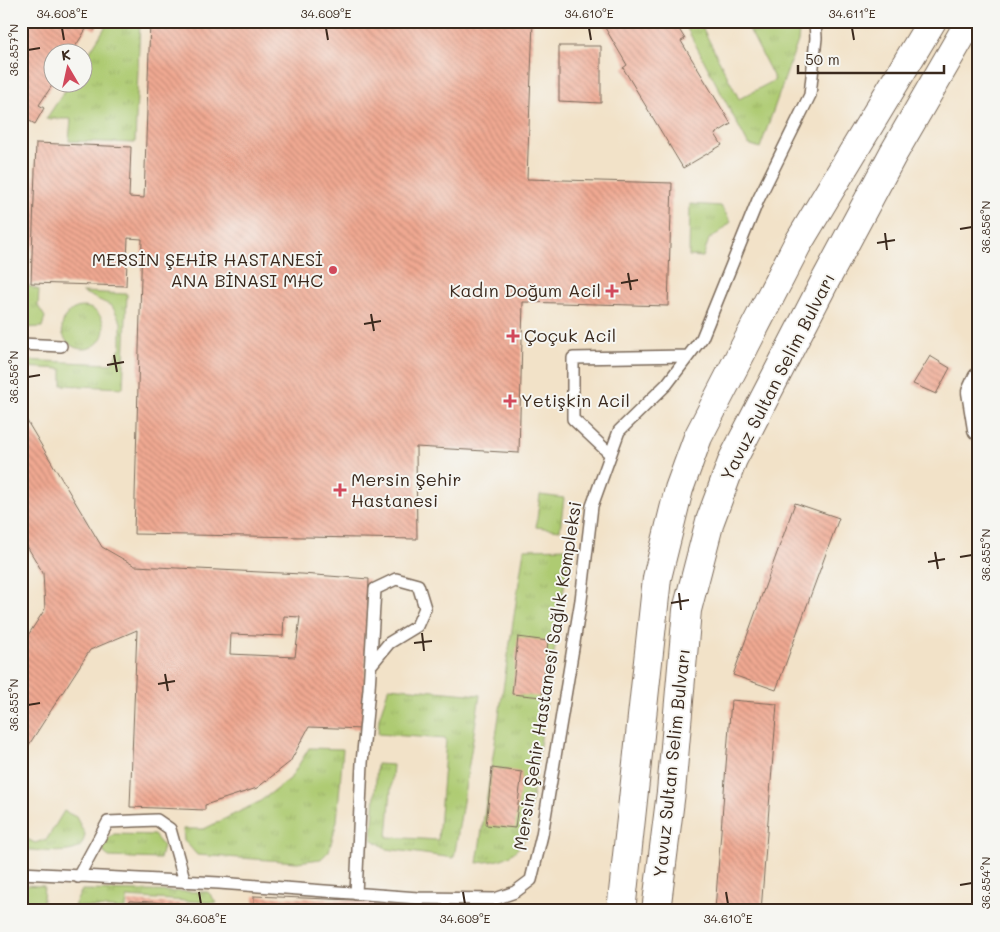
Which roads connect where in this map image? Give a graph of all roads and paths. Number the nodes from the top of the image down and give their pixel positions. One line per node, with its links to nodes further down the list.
1 (815, 21): 6 (lane, Mersin Şehir Hastanesi Sağlık Kompleksi)
2 (932, 21): 15 (street)
3 (970, 21): 16 (street, Yavuz Sultan Selim Bulvarı)
4 (21, 344): 5 (lane)
5 (61, 346)
6 (688, 356): 9 (lane, Mersin Şehir Hastanesi Sağlık Kompleksi); 9 (lane)
7 (979, 379): 8 (street)
8 (979, 428)
9 (610, 454): 14 (lane, Mersin Şehir Hastanesi Sağlık Kompleksi)
10 (371, 665): 10 (lane); 14 (lane)
11 (21, 873): 12 (lane, Mersin Şehir Hastanesi Sağlık Kompleksi)
12 (78, 877): 13 (lane, Mersin Şehir Hastanesi Sağlık Kompleksi); 13 (lane)
13 (185, 882): 14 (lane, Mersin Şehir Hastanesi Sağlık Kompleksi)
14 (356, 894)
15 (621, 911)
16 (656, 911)

